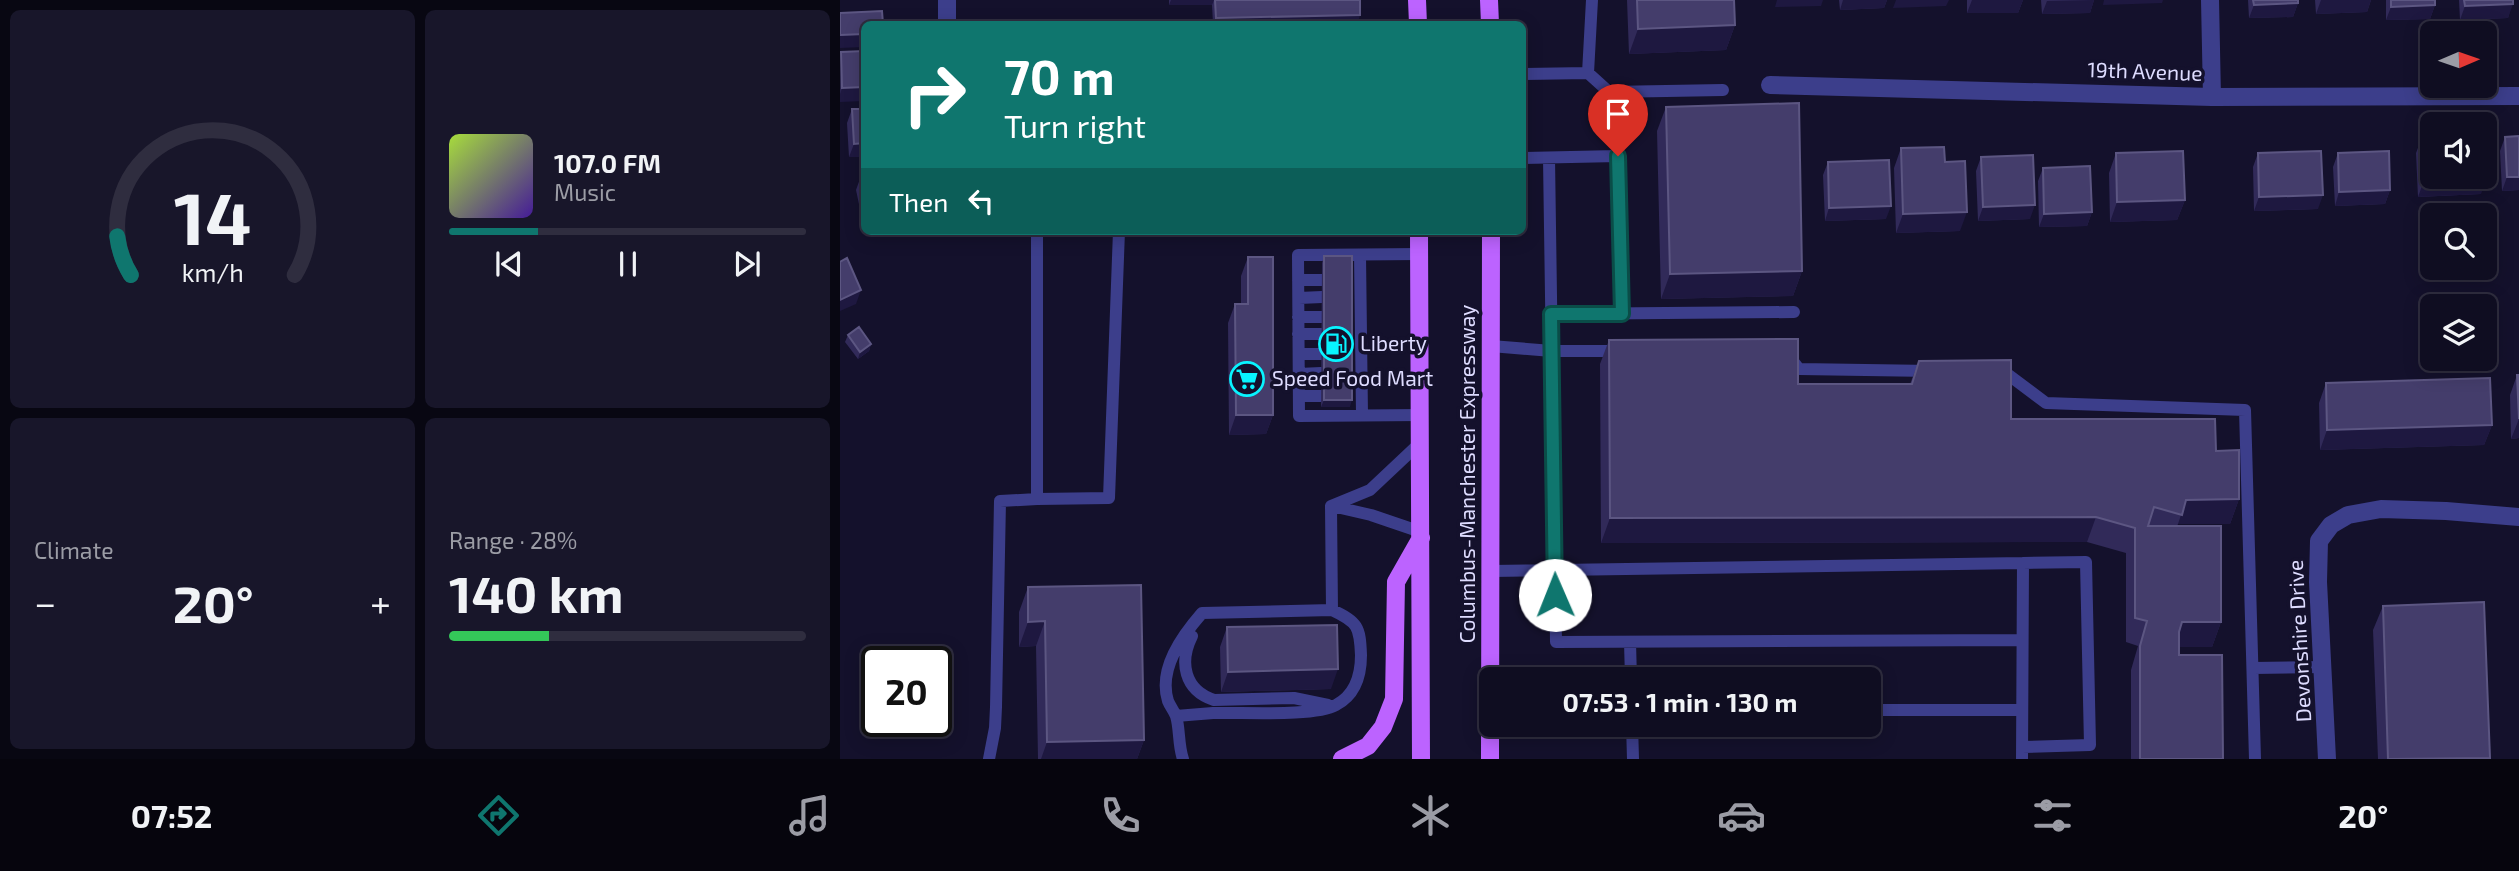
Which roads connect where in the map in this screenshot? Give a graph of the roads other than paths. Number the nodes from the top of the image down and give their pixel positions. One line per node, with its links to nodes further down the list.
1 (947, 0): 6 (street)
2 (1417, 0): 7 (main road)
3 (1489, 0): 8 (main road)
4 (1592, 0): 10 (lane)
5 (2210, 0): 14 (street)
6 (947, 21)
7 (1418, 21)
8 (1490, 21)
9 (1526, 74): 10 (lane)
10 (1588, 74): 12 (lane)
11 (1770, 85): 14 (street, 19th Avenue)
12 (1723, 90)
13 (2519, 96): 14 (street, 19th Avenue)
14 (2213, 97)
15 (1526, 158): 16 (lane)
16 (1549, 158): 28 (lane); 29 (lane)
17 (1037, 235): 49 (lane)
18 (1119, 235): 49 (lane)
19 (1419, 235): 21 (main road)
20 (1491, 235): 34 (main road, Columbus-Manchester Expressway)
21 (1420, 254): 22 (lane); 47 (main road)
22 (1360, 255): 23 (lane); 46 (lane)
23 (1298, 280): 24 (lane); 26 (lane)
24 (1322, 280)
25 (1322, 297): 26 (lane)
26 (1298, 298): 30 (lane)
27 (1794, 312): 29 (lane)
28 (1551, 314): 29 (lane); 35 (lane)
29 (1622, 314)
30 (1298, 317): 31 (lane); 32 (lane)
31 (1322, 317)
32 (1298, 334): 33 (lane); 38 (lane)
33 (1322, 334)
34 (1491, 346): 35 (lane); 54 (main road, Columbus-Manchester Expressway)
35 (1552, 351): 36 (lane); 55 (lane)
36 (1634, 351)
37 (1772, 352): 40 (lane)
38 (1299, 354): 39 (lane); 43 (lane)
39 (1322, 354)
40 (1951, 372)
41 (1978, 372): 61 (lane)
42 (1321, 373): 43 (lane)
43 (1298, 374): 44 (lane)
44 (1299, 396): 45 (lane); 46 (lane)
45 (1321, 396)
46 (1362, 415): 47 (lane)
47 (1421, 415): 48 (main road)
48 (1421, 442): 50 (lane); 52 (main road)
49 (1037, 499): 70 (lane)
50 (1331, 506): 52 (lane); 56 (lane)
51 (2519, 517): 62 (street, Devonshire Drive)
52 (1421, 535): 72 (main road); 73 (main road)
53 (2023, 563): 55 (lane); 58 (lane); 68 (lane)
54 (1491, 571): 55 (lane); 74 (main road, Columbus-Manchester Expressway)
55 (1555, 571): 59 (lane)
56 (1332, 610): 57 (lane); 63 (lane)
57 (1202, 613): 63 (lane); 66 (lane)
58 (2022, 640): 59 (lane); 65 (lane)
59 (1630, 642): 60 (lane)
60 (1631, 667)
61 (2253, 667): 62 (lane); 77 (lane)
62 (2324, 667): 78 (street, Devonshire Drive)
63 (1335, 706): 66 (lane)
64 (1881, 710): 65 (lane)
65 (2022, 710): 69 (lane)
66 (1176, 716): 71 (lane)
67 (1632, 737): 75 (lane)
68 (2090, 745): 69 (lane); 76 (lane)
69 (2022, 753)
70 (989, 759)
71 (1182, 759)
72 (1342, 759)
73 (1421, 759)
74 (1490, 759)
75 (1633, 759)
76 (2089, 759)
77 (2255, 759)
78 (2328, 759)

